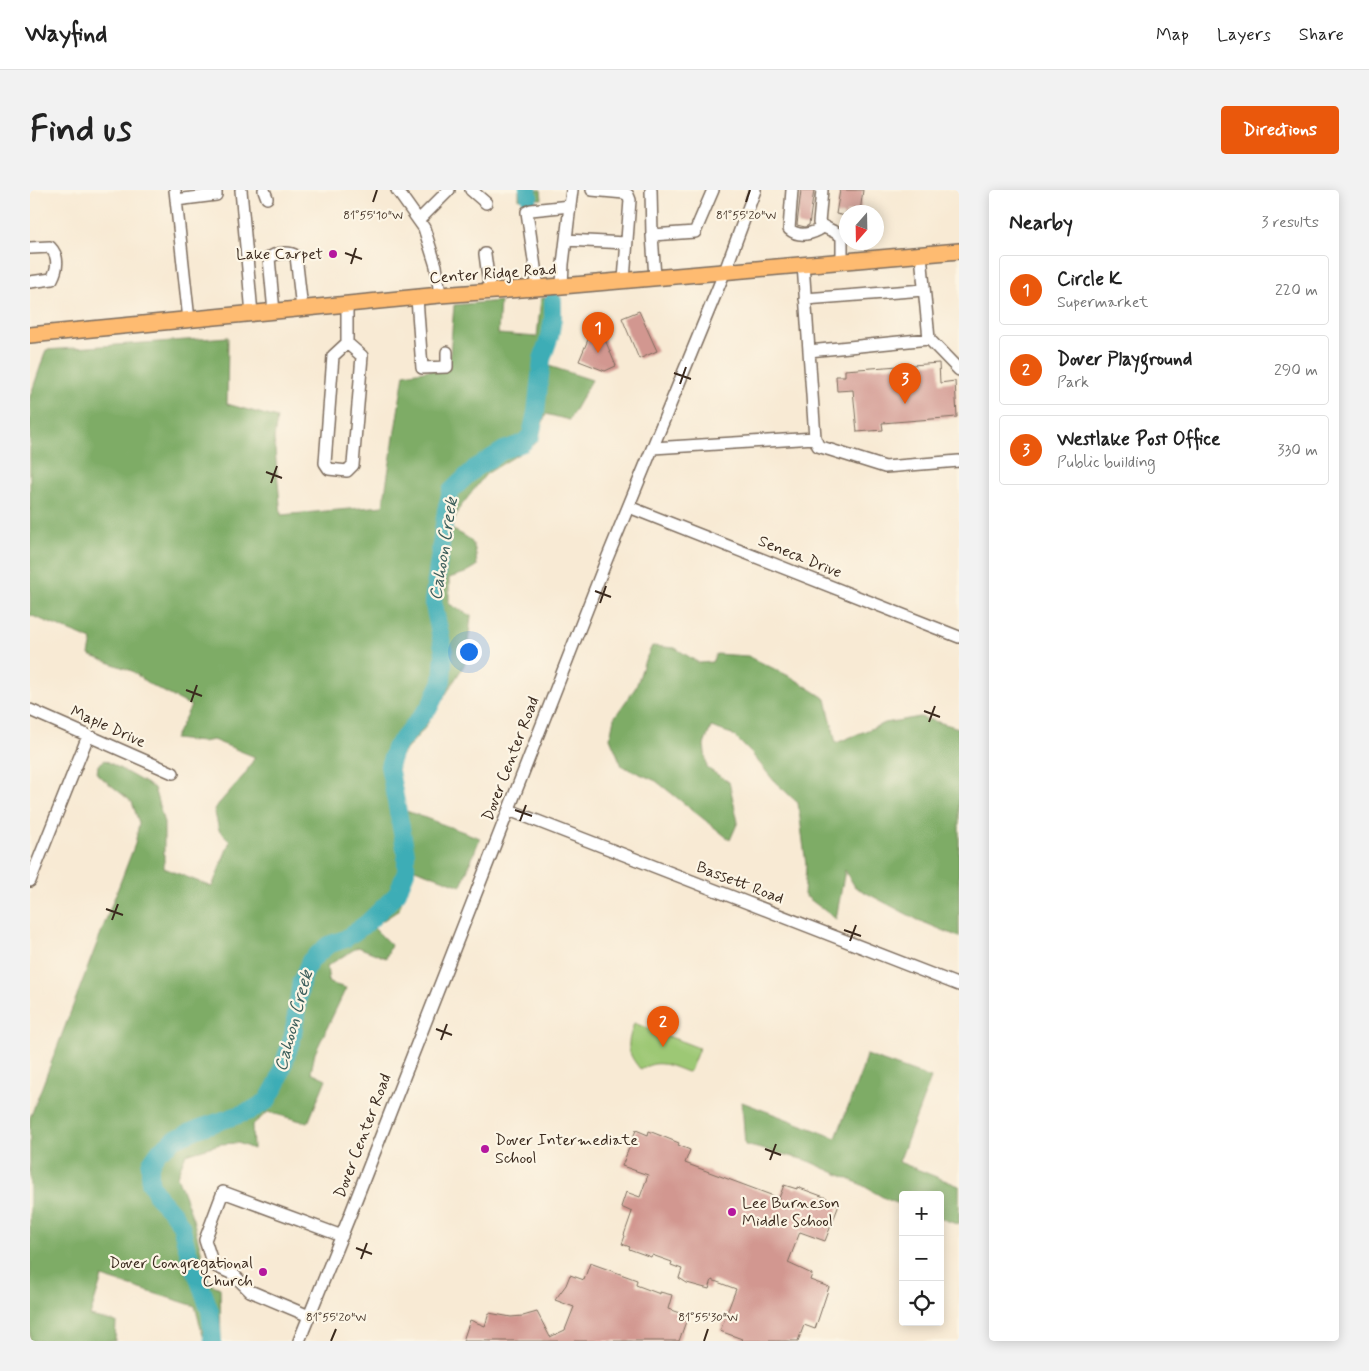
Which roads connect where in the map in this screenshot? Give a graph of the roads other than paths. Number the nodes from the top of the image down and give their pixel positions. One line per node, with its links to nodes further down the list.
1 (216, 190): 13 (street)
2 (241, 190): 41 (street)
3 (397, 190): 16 (street)
4 (449, 190): 16 (street)
5 (471, 190): 14 (street)
6 (572, 190): 15 (street)
7 (592, 190): 20 (street)
8 (651, 190): 18 (street)
9 (713, 190): 18 (street)
10 (755, 190): 27 (street, Dover Center Road)
11 (792, 190): 17 (street)
12 (822, 190): 17 (street)
13 (176, 195): 42 (street)
14 (486, 203)
15 (570, 206): 19 (street); 32 (street)
16 (419, 220): 35 (street)
17 (824, 228): 25 (street)
18 (652, 235): 28 (street)
19 (566, 240): 20 (street); 31 (street)
20 (626, 243): 29 (street)
21 (30, 248): 30 (street)
22 (959, 251): 24 (main road, Center Ridge Road)
23 (485, 254): 34 (street)
24 (921, 255): 25 (main road, Center Ridge Road); 33 (street)
25 (842, 261): 26 (main road, Center Ridge Road)
26 (803, 264): 27 (main road, Center Ridge Road); 37 (street)
27 (725, 271): 28 (main road, Center Ridge Road); 50 (street, Dover Center Road)
28 (655, 278): 29 (main road, Center Ridge Road)
29 (624, 280): 31 (main road, Center Ridge Road)
30 (30, 282)
31 (562, 286): 32 (main road, Center Ridge Road)
32 (538, 288): 34 (main road, Center Ridge Road)
33 (924, 290): 37 (street); 44 (street)
34 (490, 292): 35 (main road, Center Ridge Road)
35 (440, 295): 36 (main road, Center Ridge Road)
36 (417, 298): 38 (main road, Center Ridge Road); 47 (street)
37 (805, 299): 46 (street)
38 (347, 304): 39 (main road, Center Ridge Road); 45 (street)
39 (302, 309): 40 (main road, Center Ridge Road); 40 (street)
40 (274, 312): 41 (main road, Center Ridge Road)
41 (252, 314): 42 (main road, Center Ridge Road)
42 (189, 320): 43 (main road, Center Ridge Road)
43 (30, 335)
44 (929, 339): 46 (street); 48 (street)
45 (347, 342): 45 (street)
46 (809, 351): 49 (street)
47 (447, 352)
48 (959, 370)
49 (815, 438): 50 (street); 51 (street)
50 (653, 448): 52 (street, Dover Center Road)
51 (959, 461)
52 (629, 507): 53 (street, Seneca Drive); 57 (street, Dover Center Road)
53 (959, 637)
54 (30, 710): 55 (street, Maple Drive)
55 (88, 736): 56 (street, Maple Drive); 58 (street)
56 (173, 773)
57 (509, 810): 59 (street, Bassett Road); 60 (street, Dover Center Road)
58 (30, 881)
59 (959, 985)
60 (342, 1236): 61 (street, Dover Center Road); 61 (street)
61 (309, 1316): 62 (street, Dover Center Road)
62 (299, 1341)

